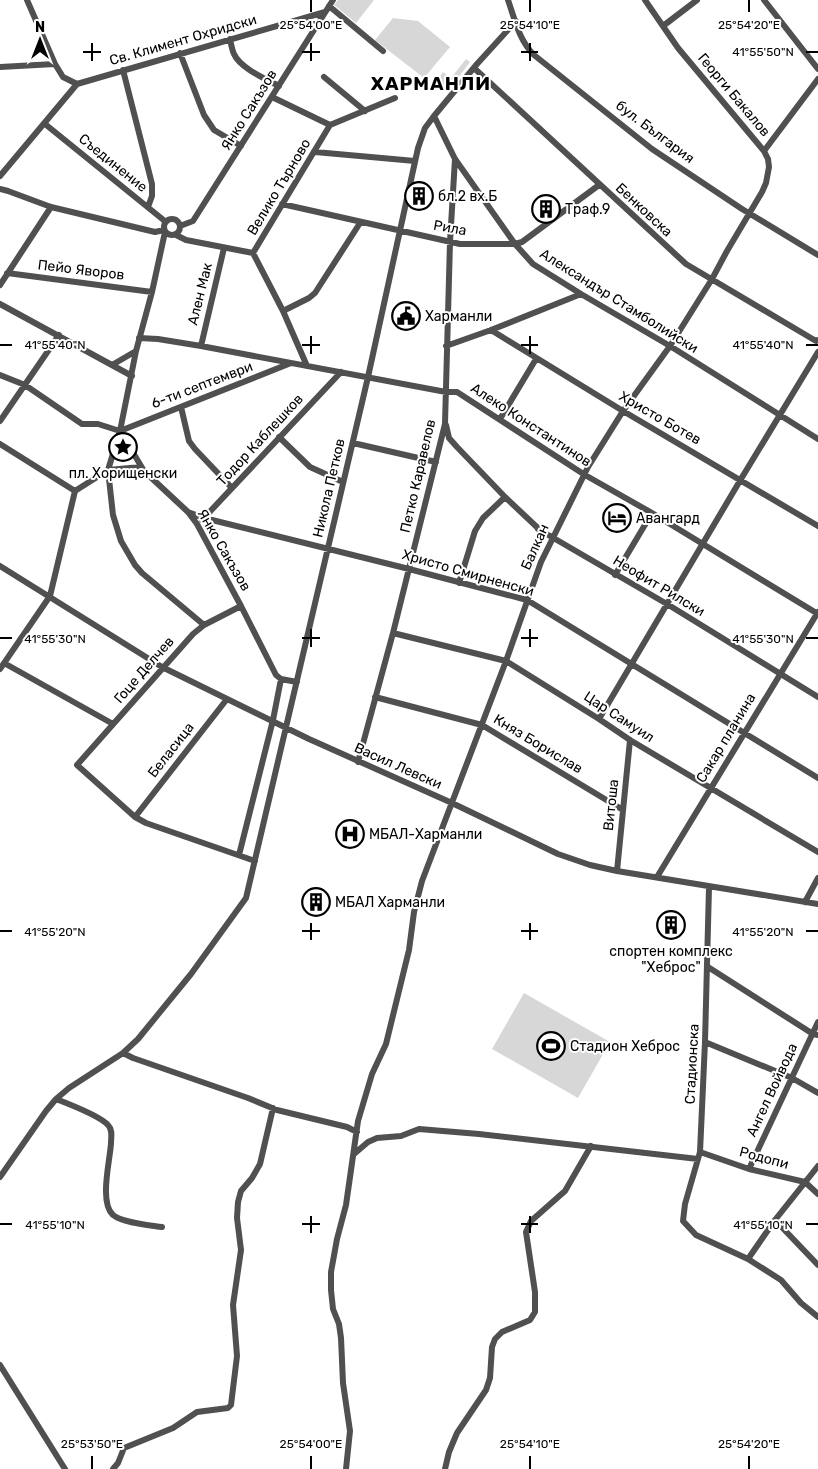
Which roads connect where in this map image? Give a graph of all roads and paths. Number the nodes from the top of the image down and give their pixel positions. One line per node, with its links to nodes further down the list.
1 (27, 0): 12 (street)
2 (508, 0): 7 (street, бул. България)
3 (645, 0): 8 (street, Георги Бакалов)
4 (697, 0): 8 (street)
5 (764, 0): 15 (street)
6 (329, 6): 9 (street, Св. Климент Охридски); 10 (street); 20 (street, Янко Сакъзов)
7 (516, 21): 14 (street, Никола Петков); 38 (street, бул. България)
8 (663, 26): 28 (street, Георги Бакалов)
9 (230, 39): 11 (street, Св. Климент Охридски); 20 (street)
10 (383, 51)
11 (180, 53): 16 (street, Св. Климент Охридски); 27 (street)
12 (55, 64): 13 (street); 19 (street)
13 (0, 67)
14 (474, 68): 24 (street, Никола Петков); 33 (street, Бенковска)
15 (818, 69)
16 (123, 70): 19 (street, Св. Климент Охридски); 37 (street)
17 (324, 77): 23 (street)
18 (818, 79): 28 (street)
19 (77, 84): 25 (street)
20 (278, 86): 21 (street, Янко Сакъзов)
21 (272, 97): 26 (street); 27 (street, Янко Сакъзов)
22 (395, 98): 23 (street)
23 (365, 111): 26 (street)
24 (434, 116): 30 (street, Александър Стамболийски); 31 (street, Никола Петков)
25 (45, 124): 32 (street); 37 (street, Съединение)
26 (330, 125): 29 (street, Велико Търново)
27 (241, 146): 41 (street, Янко Сакъзов)
28 (764, 151): 38 (street, Георги Бакалов)
29 (314, 152): 31 (street); 35 (street, Велико Търново)
30 (455, 159): 45 (street, Петко Каравелов); 46 (street, Александър Стамболийски)
31 (415, 161): 42 (street, Никола Петков)
32 (0, 176)
33 (599, 185): 46 (street); 51 (street, Бенковска)
34 (0, 189): 36 (street)
35 (282, 204): 40 (street, Рила); 48 (street, Велико Търново)
36 (51, 207): 43 (street); 50 (street)
37 (148, 207): 39 (street, Съединение)
38 (750, 213): 49 (street, бул. България); 51 (street, Балкан)
39 (166, 222): 41 (street); 43 (street)
40 (360, 222): 42 (street, Рила); 56 (street)
41 (180, 226): 44 (street)
42 (399, 230): 45 (street, Рила); 73 (street, Никола Петков)
43 (164, 231): 44 (street); 53 (street)
44 (176, 235): 47 (street, Велико Търново)
45 (450, 242): 46 (street, Рила); 62 (street, Петко Каравелов)
46 (515, 244): 54 (street, Александър Стамболийски)
47 (224, 248): 48 (street, Велико Търново); 61 (street, Ален Мак)
48 (253, 253): 56 (street)
49 (818, 255)
50 (7, 273): 52 (street); 53 (street, Пейо Яворов)
51 (712, 279): 60 (street, Бенковска); 63 (street, Балкан)
52 (0, 285)
53 (152, 292): 59 (street)
54 (581, 294): 57 (street); 63 (street, Александър Стамболийски)
55 (0, 304): 58 (street)
56 (283, 311): 69 (street)
57 (491, 330): 62 (street); 66 (street, Христо Ботев)
58 (58, 336): 68 (street); 74 (street)
59 (139, 338): 61 (street, Алеко Константинов); 64 (street)
60 (818, 340)
61 (201, 346): 67 (street, Алеко Константинов)
62 (446, 346): 75 (street, Петко Каравелов)
63 (670, 346): 77 (street, Балкан); 78 (street, Александър Стамболийски)
64 (136, 351): 68 (street); 72 (street)
65 (818, 352): 78 (street)
66 (536, 359): 77 (street, Христо Ботев); 79 (street)
67 (292, 363): 69 (street, Алеко Константинов); 76 (street, 6-ти септември)
68 (112, 365): 72 (street)
69 (307, 366): 70 (street, Алеко Константинов)
70 (340, 372): 73 (street, Алеко Константинов); 83 (street, Тодор Каблешков)
71 (0, 375): 74 (street)
72 (132, 376): 82 (street)
73 (368, 377): 75 (street, Алеко Константинов); 85 (street, Никола Петков)
74 (25, 386): 80 (street); 82 (street)
75 (446, 392): 79 (street, Алеко Константинов); 81 (street, Петко Каравелов)
76 (181, 407): 82 (street, 6-ти септември); 93 (street)
77 (623, 411): 90 (street, Балкан); 91 (street, Христо Ботев)
78 (779, 416): 84 (street, Александър Стамболийски); 91 (street)
79 (500, 419): 90 (street, Алеко Константинов)
80 (0, 421)
81 (445, 424): 87 (street, Петко Каравелов); 95 (street, Неофит Рилски)
82 (120, 431): 88 (street, Янко Сакъзов); 89 (street)
83 (278, 437): 92 (street); 93 (street, Тодор Каблешков)
84 (818, 439)
85 (352, 443): 87 (street); 92 (street, Никола Петков)
86 (0, 444): 94 (street)
87 (436, 462): 105 (street, Петко Каравелов)
88 (141, 467): 89 (street); 96 (street, Янко Сакъзов)
89 (108, 470): 94 (street); 113 (street)
90 (585, 475): 97 (street, Алеко Константинов); 101 (street, Балкан)
91 (741, 479): 100 (street, Христо Ботев); 102 (street)
92 (343, 482): 103 (street, Никола Петков)
93 (232, 488): 98 (street, Тодор Каблешков)
94 (75, 491): 108 (street)
95 (505, 497): 101 (street, Неофит Рилски); 107 (street)
96 (188, 512): 98 (street, Христо Смирненски); 99 (street, Янко Сакъзов)
97 (652, 513): 102 (street, Алеко Константинов); 106 (street)
98 (204, 518): 99 (street, Тодор Каблешков); 103 (street, Христо Смирненски)
99 (197, 524): 111 (street, Янко Сакъзов)
100 (818, 526)
101 (552, 539): 106 (street, Неофит Рилски); 109 (street, Балкан)
102 (702, 544): 110 (street); 112 (street, Алеко Константинов)
103 (328, 549): 105 (street, Христо Смирненски); 121 (street, Никола Петков)
104 (0, 566): 108 (street, Васил Левски)
105 (409, 569): 107 (street, Христо Смирненски); 114 (street, Петко Каравелов)
106 (616, 575): 110 (street, Неофит Рилски)
107 (458, 582): 109 (street, Христо Смирненски)
108 (50, 596): 117 (street); 118 (street, Васил Левски)
109 (527, 600): 115 (street, Балкан); 116 (street, Христо Смирненски)
110 (667, 604): 116 (street); 119 (street, Неофит Рилски)
111 (241, 606): 113 (street, Гоце Делчев); 120 (street, Янко Сакъзов)
112 (818, 613): 119 (street, Сакар планина)
113 (204, 625): 118 (street, Гоце Делчев)
114 (393, 633): 115 (street, Цар Самуил); 122 (street, Петко Каравелов)
115 (506, 661): 125 (street, Цар Самуил); 128 (street, Балкан)
116 (633, 664): 125 (street); 130 (street, Христо Смирненски)
117 (2, 666): 127 (street)
118 (162, 667): 124 (street, Васил Левски); 127 (street, Гоце Делчев)
119 (780, 673): 123 (street, Неофит Рилски); 130 (street, Сакар планина)
120 (281, 679): 121 (street); 126 (street)
121 (297, 682): 129 (street, Никола Петков)
122 (375, 697): 128 (street, Княз Борислав); 132 (street, Петко Каравелов)
123 (818, 697)
124 (227, 698): 126 (street, Васил Левски); 137 (street, Беласица)
125 (599, 719): 131 (street, Цар Самуил)
126 (272, 720): 129 (street, Васил Левски); 139 (street)
127 (114, 724): 137 (street, Гоце Делчев)
128 (482, 725): 135 (street, Балкан); 136 (street, Княз Борислав)
129 (286, 726): 132 (street, Васил Левски); 140 (street, Никола Петков)
130 (744, 732): 133 (street, Христо Смирненски); 134 (street, Сакар планина)
131 (630, 740): 134 (street, Цар Самуил); 136 (street, Витоша)
132 (358, 762): 135 (street, Васил Левски)
133 (818, 778)
134 (711, 788): 138 (street, Цар Самуил); 142 (street, Сакар планина)
135 (452, 803): 141 (street, Васил Левски); 156 (street, Балкан)
136 (623, 810): 141 (street, Витоша)
137 (135, 817): 139 (street)
138 (818, 852)
139 (239, 855): 140 (street)
140 (255, 860): 151 (street, Никола Петков)
141 (617, 871): 142 (street, Васил Левски)
142 (657, 878): 144 (street, Васил Левски)
143 (818, 878): 145 (street)
144 (709, 887): 145 (street, Васил Левски); 147 (street, Стадионска)
145 (804, 902): 146 (street, Васил Левски)
146 (818, 904)
147 (708, 967): 149 (street); 150 (street, Стадионска)
148 (818, 1022): 149 (street, Ангел Войвода)
149 (815, 1034): 152 (street, Ангел Войвода)
150 (705, 1042): 152 (street); 159 (street, Стадионска)
151 (123, 1053): 154 (street, Никола Петков); 155 (street)
152 (792, 1078): 153 (street); 161 (street, Ангел Войвода)
153 (818, 1093)
154 (56, 1099): 162 (street, Никола Петков); 166 (street)
155 (273, 1108): 156 (street); 172 (street)
156 (357, 1132): 158 (street, Балкан)
157 (591, 1146): 158 (street, Родопи); 159 (street, Родопи); 174 (street)
158 (354, 1154): 173 (street, Балкан)
159 (699, 1155): 161 (street, Родопи); 167 (street, Стадионска)
160 (818, 1166): 163 (street)
161 (749, 1169): 163 (street, Родопи)
162 (0, 1177)
163 (805, 1182): 164 (street, Родопи); 165 (street)
164 (818, 1194)
165 (775, 1220): 167 (street); 168 (street)
166 (162, 1227)
167 (748, 1259): 169 (street)
168 (818, 1265)
169 (818, 1317)
170 (0, 1365): 171 (street)
171 (65, 1469)
172 (113, 1469)
173 (346, 1469)
174 (445, 1469)

